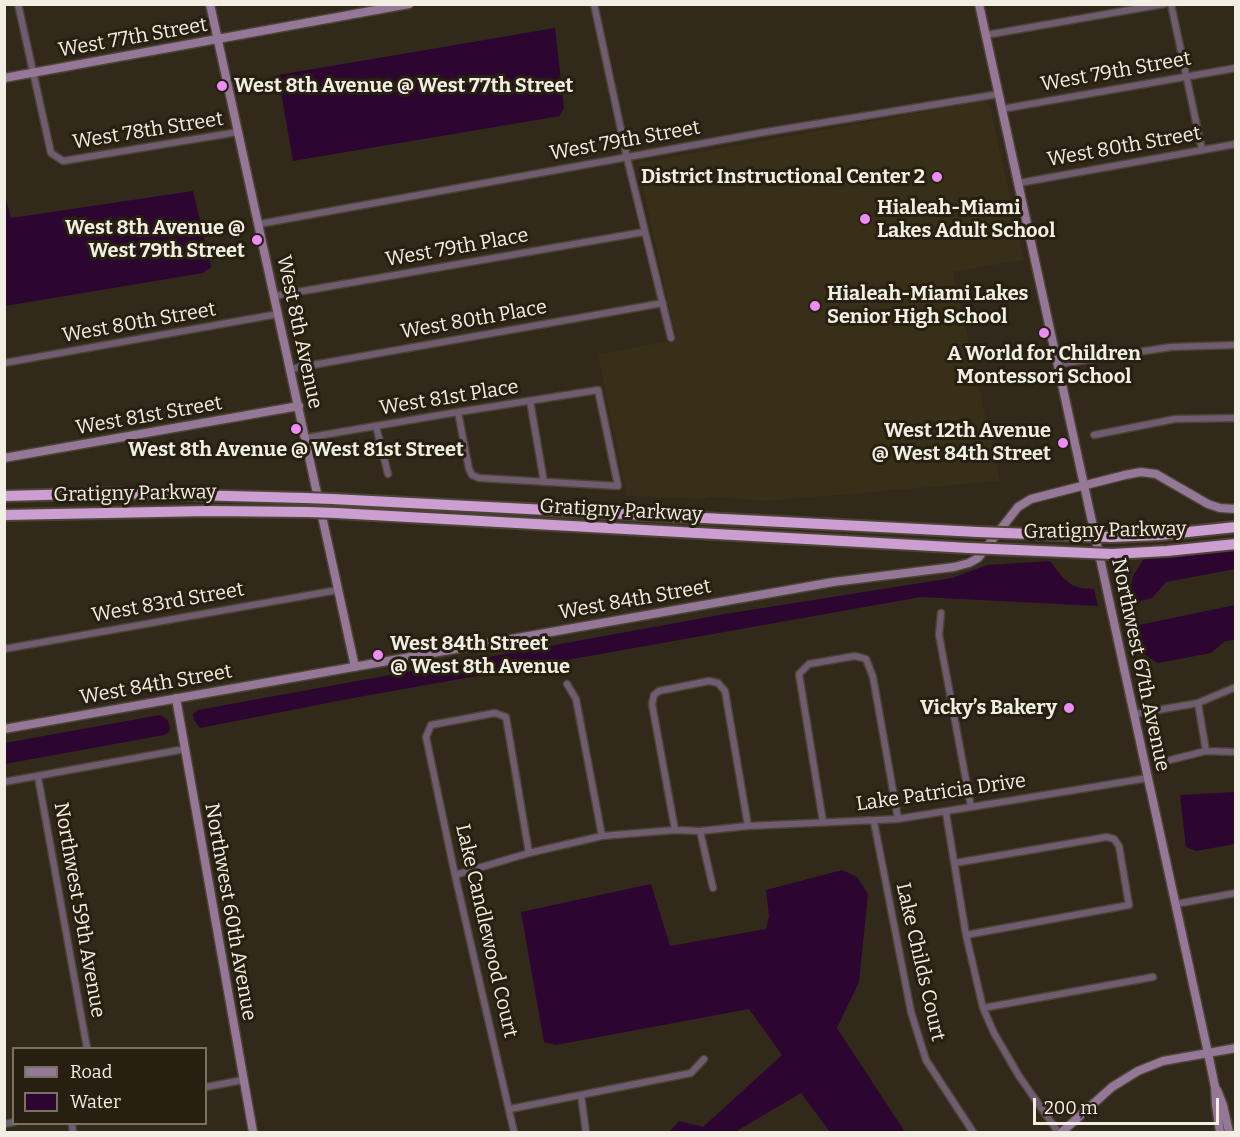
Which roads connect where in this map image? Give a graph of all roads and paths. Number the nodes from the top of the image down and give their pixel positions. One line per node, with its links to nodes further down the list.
1 (18, 4): 11 (street)
2 (210, 4): 9 (street, West 8th Avenue)
3 (409, 4): 9 (street, West 77th Street)
4 (594, 4): 19 (street)
5 (979, 4): 8 (street, Northwest 67th Avenue)
6 (1164, 4): 8 (street)
7 (1171, 4): 12 (street)
8 (986, 36): 14 (street, Northwest 67th Avenue)
9 (218, 40): 11 (street, West 77th Street); 16 (street, West 8th Avenue)
10 (1236, 68): 12 (street, West 79th Street)
11 (33, 73): 13 (street, West 77th Street); 16 (street, West 78th Street)
12 (1187, 77): 15 (street, West 79th Street); 18 (street)
13 (4, 78)
14 (999, 94): 15 (street, Northwest 67th Avenue); 19 (street, West 79th Street)
15 (1002, 109): 20 (street, Northwest 67th Avenue)
16 (238, 132): 21 (street, West 8th Avenue)
17 (1236, 144): 18 (street, West 80th Street)
18 (1202, 150): 20 (street, West 80th Street)
19 (627, 158): 21 (street, West 79th Street); 22 (street)
20 (1018, 183): 29 (street, Northwest 67th Avenue)
21 (259, 224): 23 (street, West 8th Avenue)
22 (644, 232): 23 (street, West 79th Place); 24 (street)
23 (274, 296): 25 (street, West 8th Avenue)
24 (663, 303): 26 (street); 30 (street, West 80th Place)
25 (278, 314): 28 (street, West 80th Street); 30 (street, West 8th Avenue)
26 (671, 338)
27 (1236, 345): 29 (street)
28 (4, 363)
29 (1059, 364): 41 (street, Northwest 67th Avenue)
30 (290, 369): 32 (street, West 8th Avenue)
31 (530, 401): 33 (street, West 81st Place); 40 (street); 40 (street, West 81st Place)
32 (298, 406): 37 (street, West 8th Avenue); 38 (street, West 81st Street)
33 (458, 411): 35 (street, West 81st Place); 40 (street)
34 (1236, 418): 36 (street)
35 (376, 426): 37 (street, West 81st Place); 39 (street)
36 (1094, 435)
37 (305, 438): 49 (street, West 8th Avenue)
38 (4, 458)
39 (387, 474)
40 (544, 482)
41 (1084, 484): 43 (street, West 84th Street); 52 (street, West 84th Street); 57 (street, Northwest 67th Avenue)
42 (4, 496): 47 (highway, Gratigny Parkway, bridge)
43 (1236, 509)
44 (48, 513): 45 (highway, Gratigny Parkway); 46 (highway); 48 (highway, Gratigny Parkway, bridge)
45 (4, 515)
46 (4, 521)
47 (1236, 526)
48 (1236, 544)
49 (338, 590): 51 (street, West 83rd Street); 52 (street, West 8th Avenue)
50 (941, 613): 66 (street)
51 (4, 649)
52 (355, 667): 55 (street, West 84th Street)
53 (567, 684): 74 (street)
54 (1236, 687): 56 (street)
55 (176, 698): 58 (street, West 84th Street); 59 (street, Northwest 60th Avenue)
56 (1198, 702): 57 (street); 60 (street)
57 (1135, 714): 64 (street, Northwest 67th Avenue)
58 (4, 729)
59 (185, 749): 63 (street); 88 (street, Northwest 60th Avenue)
60 (1206, 752): 61 (street); 62 (street)
61 (1236, 752)
62 (1166, 760)
63 (38, 777): 65 (street); 84 (street, Northwest 59th Avenue)
64 (1148, 778): 66 (street, Lake Patricia Drive); 80 (street, Northwest 67th Avenue)
65 (4, 782)
66 (971, 807): 67 (street, Lake Patricia Drive)
67 (946, 813): 68 (street, Lake Patricia Drive); 76 (street)
68 (898, 819): 69 (street); 70 (street, Lake Patricia Drive)
69 (823, 822): 70 (street, Lake Patricia Drive); 71 (street, Lake Patricia Drive)
70 (874, 822): 96 (street, Lake Childs Court)
71 (748, 826): 72 (street); 73 (street, Lake Patricia Drive)
72 (675, 830): 73 (street, Lake Patricia Drive); 74 (street, Lake Patricia Drive)
73 (700, 831): 78 (street)
74 (602, 836): 75 (street, Lake Patricia Drive)
75 (529, 853): 77 (street, Lake Patricia Drive); 77 (street, Lake Candlewood Court)
76 (955, 863): 81 (street); 81 (street)
77 (455, 875): 92 (street, Lake Candlewood Court)
78 (713, 888)
79 (1236, 893): 80 (street)
80 (1176, 904): 86 (street, Northwest 67th Avenue)
81 (966, 935): 83 (street)
82 (1153, 977): 83 (street)
83 (983, 1008): 97 (street)
84 (87, 1047)
85 (1236, 1048): 86 (street)
86 (1208, 1053): 90 (street, Northwest 67th Avenue); 97 (street)
87 (705, 1059): 91 (street)
88 (243, 1080): 89 (street); 93 (street, Northwest 60th Avenue)
89 (207, 1087)
90 (1215, 1087): 98 (street, Northwest 67th Avenue); 99 (street, Northwest 67th Avenue)
91 (581, 1095): 92 (street); 95 (street)
92 (510, 1110): 94 (street, Lake Candlewood Court)
93 (253, 1132)
94 (514, 1132)
95 (586, 1132)
96 (973, 1132)
97 (1060, 1132)
98 (1220, 1132)
99 (1229, 1132)

